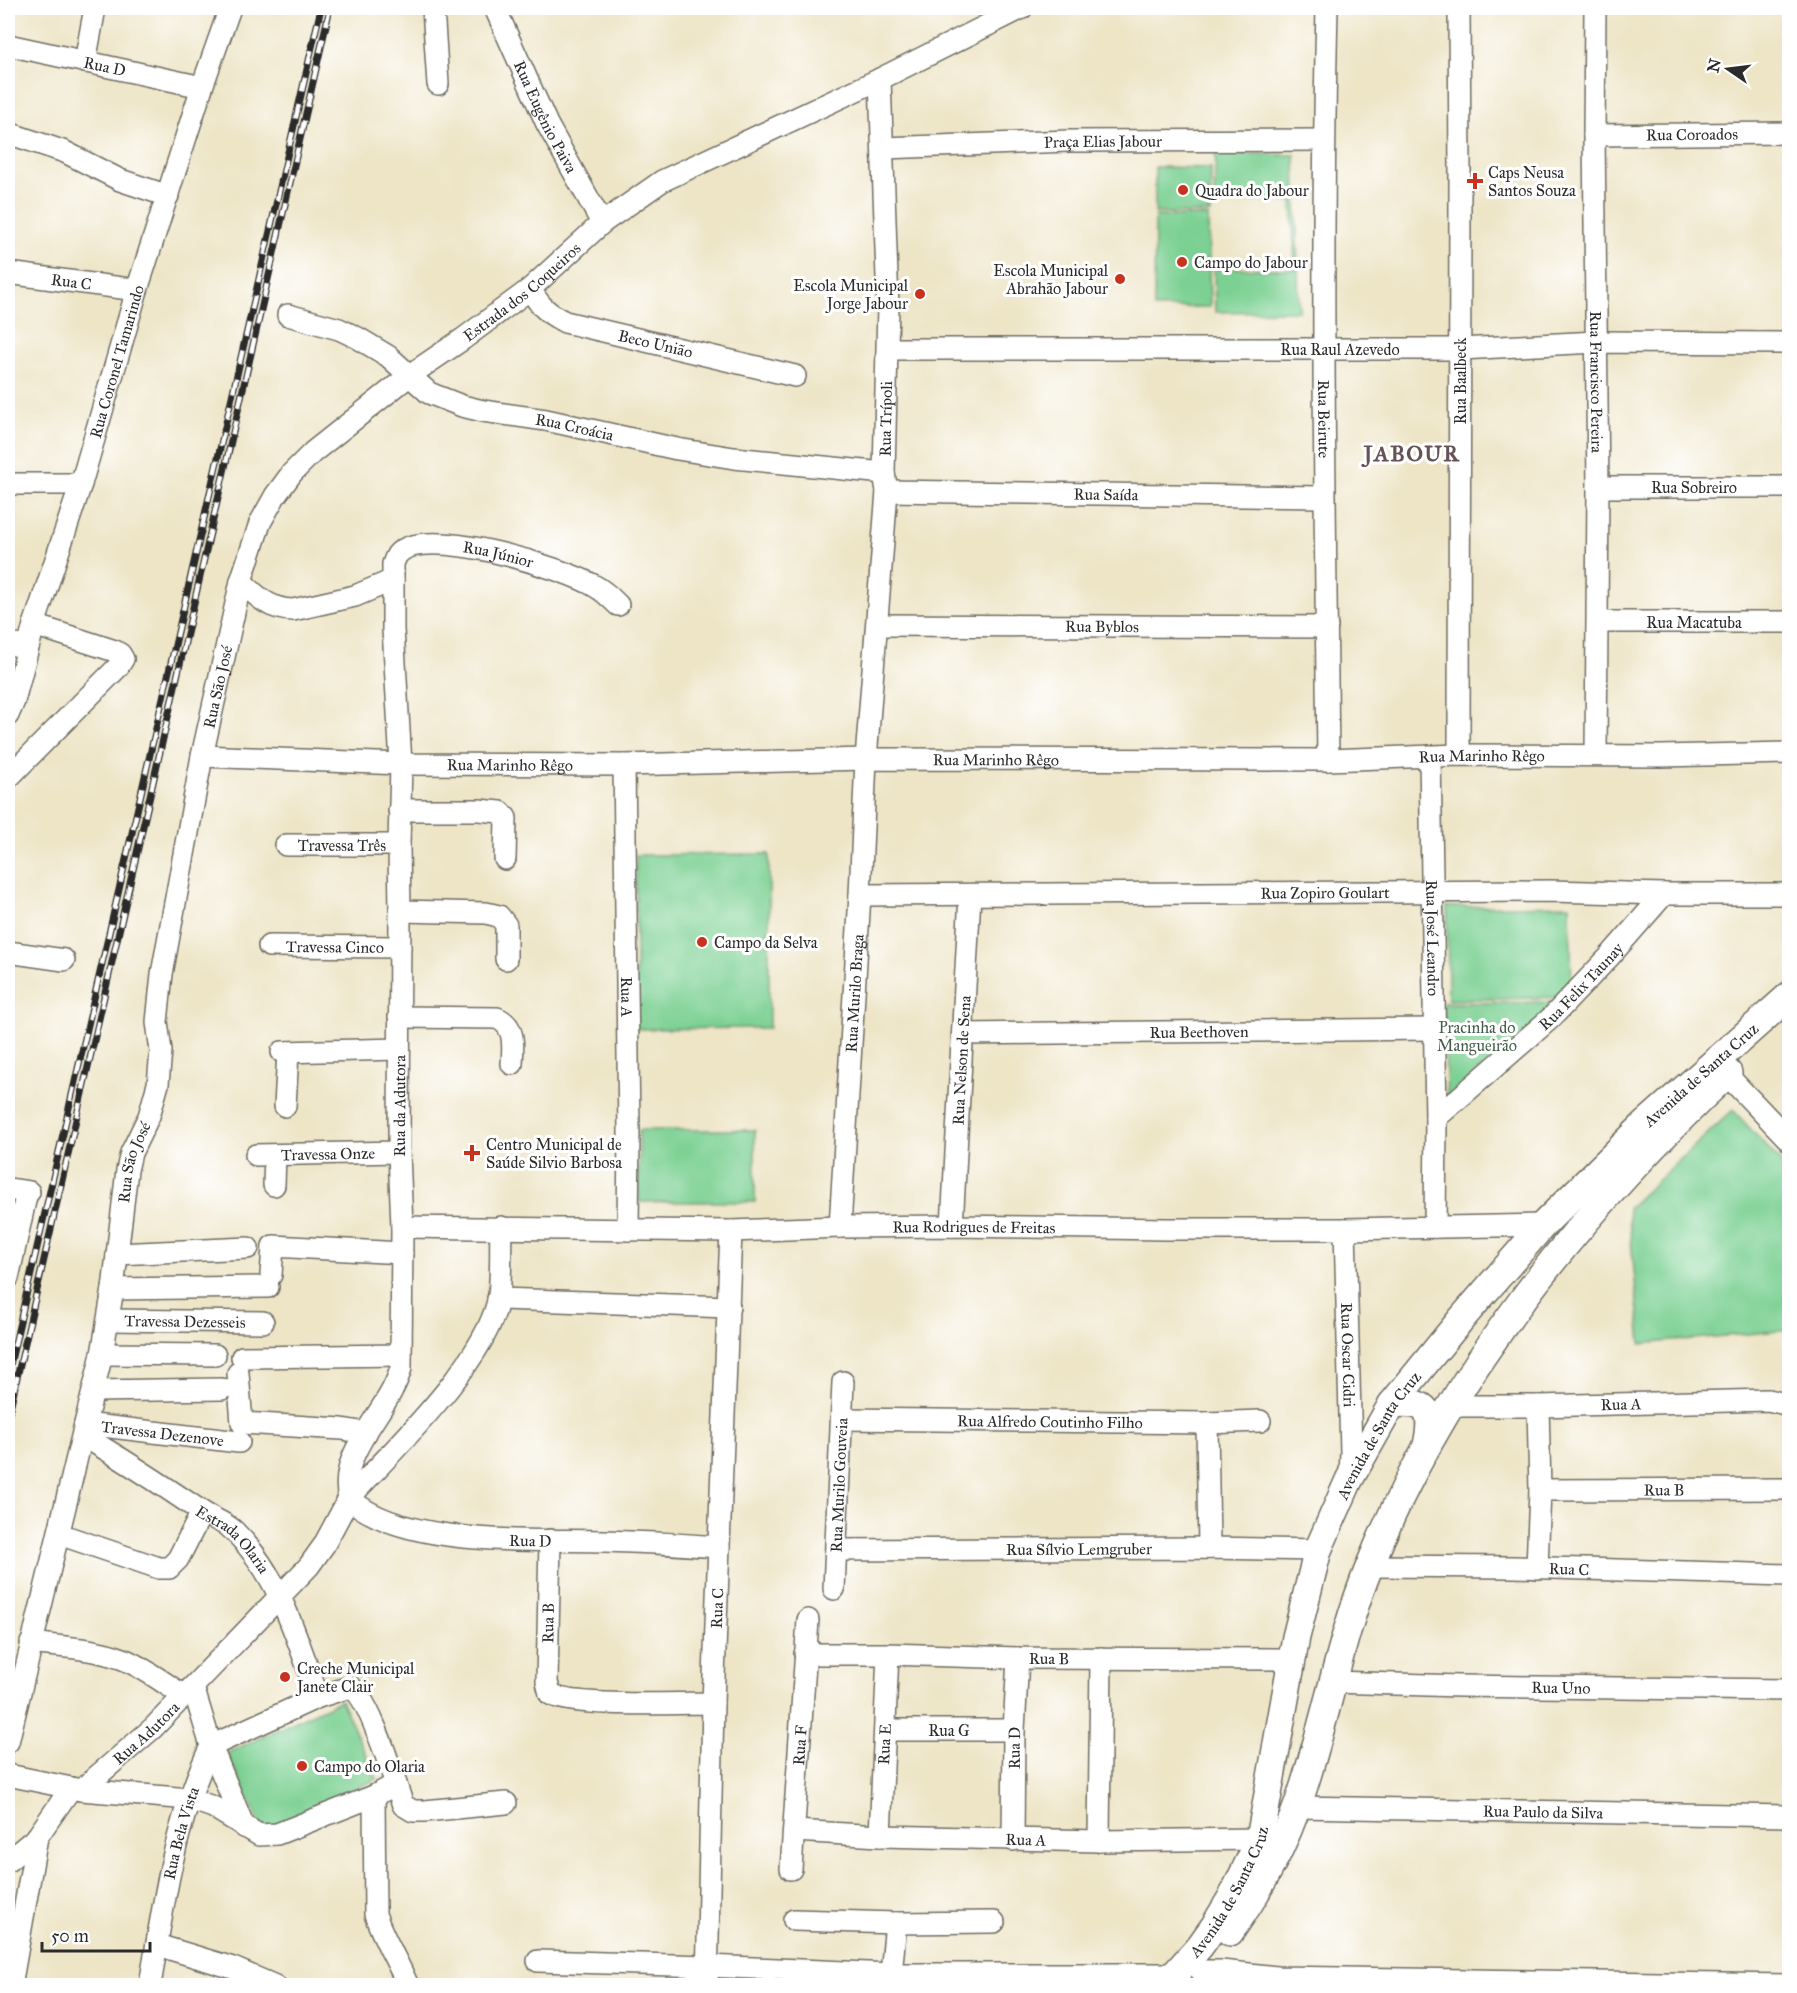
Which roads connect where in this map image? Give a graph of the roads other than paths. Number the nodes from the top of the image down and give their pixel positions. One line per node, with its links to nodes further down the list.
1 (96, 8): 10 (street)
2 (230, 8): 13 (street, Rua Coronel Tamarindo)
3 (433, 8): 12 (street)
4 (495, 8): 20 (street, Rua Eugênio Paiva)
5 (1022, 8): 11 (street, Estrada dos Coqueiros)
6 (1327, 8): 17 (street, Rua Beirute)
7 (1459, 8): 28 (street, Rua Baalbeck)
8 (1595, 8): 16 (street, Rua Francisco Pereira)
9 (8, 45): 10 (street, Rua D)
10 (85, 62): 13 (street, Rua D)
11 (880, 79): 18 (street, Rua Trípoli); 20 (street, Estrada dos Coqueiros)
12 (438, 84)
13 (202, 87): 19 (street, Rua Coronel Tamarindo)
14 (1790, 133): 16 (street, Rua Coroados)
15 (8, 134): 19 (street)
16 (1594, 135): 25 (street, Rua Francisco Pereira)
17 (1324, 140): 18 (street, Praça Elias Jabour); 27 (street, Rua Beirute)
18 (883, 148): 29 (street, Rua Trípoli)
19 (168, 196): 23 (street, Rua Coronel Tamarindo)
20 (602, 223): 22 (street, Estrada dos Coqueiros)
21 (8, 273): 23 (street, Rua C)
22 (530, 289): 30 (street, Estrada dos Coqueiros); 31 (street, Beco União)
23 (137, 290): 34 (street, Rua Coronel Tamarindo)
24 (288, 315): 30 (street, Rua Croácia)
25 (1597, 342): 26 (street, Rua Raul Azevedo); 28 (street, Rua Raul Azevedo); 35 (street, Rua Francisco Pereira)
26 (1790, 343)
27 (1325, 349): 28 (street, Rua Raul Azevedo); 29 (street, Rua Raul Azevedo); 37 (street, Rua Beirute)
28 (1460, 349): 49 (street, Rua Baalbeck)
29 (888, 350): 32 (street, Rua Trípoli)
30 (410, 375): 32 (street, Rua Croácia); 39 (street, Estrada dos Coqueiros)
31 (795, 376)
32 (886, 482): 37 (street, Rua Saída); 44 (street, Rua Trípoli)
33 (8, 484): 34 (street)
34 (81, 484): 43 (street, Rua Coronel Tamarindo)
35 (1598, 487): 36 (street, Rua Sobreiro); 41 (street, Rua Francisco Pereira)
36 (1790, 487)
37 (1324, 497): 45 (street, Rua Beirute)
38 (393, 580): 39 (street); 40 (street, Rua Júnior); 55 (street, Rua da Adutora)
39 (241, 581): 50 (street, Rua São José)
40 (618, 605)
41 (1598, 622): 42 (street, Rua Macatuba); 52 (street, Rua Francisco Pereira)
42 (1790, 622)
43 (34, 625): 46 (street, Rua Coronel Tamarindo); 57 (street)
44 (877, 625): 45 (street, Rua Byblos); 53 (street, Rua Trípoli)
45 (1327, 627): 54 (street, Rua Beirute)
46 (18, 646): 47 (street, Rua Coronel Tamarindo)
47 (8, 715)
48 (1790, 753): 52 (street, Rua Marinho Rêgo)
49 (1459, 755): 51 (street, Rua Marinho Rêgo); 52 (street, Rua Marinho Rêgo)
50 (202, 756): 55 (street, Rua Marinho Rêgo); 98 (street, Rua São José)
51 (1430, 756): 54 (street, Rua Marinho Rêgo); 62 (street, Rua José Leandro)
52 (1596, 756)
53 (866, 759): 54 (street, Rua Marinho Rêgo); 56 (street, Rua Marinho Rêgo); 65 (street, Rua Murilo Braga)
54 (1328, 760)
55 (400, 764): 56 (street, Rua Marinho Rêgo); 58 (street, Rua da Adutora)
56 (624, 765): 94 (street, Rua A)
57 (8, 778)
58 (399, 810): 60 (street, Rua da Adutora); 61 (street)
59 (286, 845): 60 (street, Travessa Três)
60 (399, 845): 67 (street, Rua da Adutora)
61 (506, 859)
62 (1433, 892): 63 (street, Rua Zopiro Goulart); 66 (street, Rua Zopiro Goulart); 76 (street, Rua José Leandro)
63 (1664, 894): 64 (street, Rua Zopiro Goulart); 82 (street, Rua Felix Taunay)
64 (1790, 894)
65 (860, 895): 66 (street, Rua Zopiro Goulart); 91 (street, Rua Murilo Braga)
66 (970, 895): 77 (street, Rua Nelson de Sena)
67 (400, 911): 69 (street, Rua da Adutora); 71 (street)
68 (269, 946): 69 (street, Travessa Cinco)
69 (400, 947): 74 (street, Rua da Adutora)
70 (8, 952): 72 (street)
71 (506, 959)
72 (64, 960)
73 (1790, 995): 87 (main road, Avenida de Santa Cruz)
74 (399, 1017): 78 (street, Rua da Adutora); 79 (street)
75 (1790, 1017): 80 (main road, Avenida de Santa Cruz)
76 (1434, 1029): 77 (street, Rua Beethoven); 82 (street, Rua José Leandro)
77 (963, 1034): 88 (street, Rua Nelson de Sena)
78 (399, 1049): 81 (street); 84 (street, Rua da Adutora)
79 (512, 1064)
80 (1726, 1074): 83 (street); 113 (main road, Avenida de Santa Cruz)
81 (285, 1106)
82 (1436, 1118): 92 (street, Rua José Leandro)
83 (1790, 1141)
84 (399, 1152): 85 (street, Travessa Onze); 89 (street, Rua da Adutora)
85 (274, 1185)
86 (21, 1191): 99 (street)
87 (1544, 1225): 92 (street, Rua Rodrigues de Freitas); 111 (main road, Avenida de Santa Cruz)
88 (952, 1226): 91 (street, Rua Rodrigues de Freitas); 93 (street, Rua Rodrigues de Freitas)
89 (402, 1227): 90 (street, Rua Rodrigues de Freitas); 97 (street, Rua da Adutora)
90 (501, 1227): 94 (street, Rua Rodrigues de Freitas); 101 (street)
91 (840, 1227): 95 (street, Rua Rodrigues de Freitas)
92 (1435, 1227): 93 (street, Rua Rodrigues de Freitas)
93 (1345, 1229): 122 (street, Rua Oscar Cidri)
94 (628, 1230): 95 (street, Rua Rodrigues de Freitas)
95 (731, 1231): 102 (street, Rua C)
96 (248, 1248): 98 (street)
97 (402, 1253): 100 (street); 107 (street, Rua da Adutora)
98 (117, 1254): 100 (street, Rua São José)
99 (8, 1278)
100 (113, 1289): 103 (street, Rua São José)
101 (498, 1299): 102 (street); 125 (street)
102 (729, 1307): 129 (street, Rua C)
103 (109, 1320): 104 (street, Travessa Dezesseis); 105 (street, Rua São José)
104 (263, 1322)
105 (102, 1354): 106 (street); 110 (street, Rua São José)
106 (215, 1355)
107 (401, 1356): 119 (street, Rua da Adutora); 119 (street)
108 (843, 1382): 115 (street, Rua Murilo Gouveia)
109 (222, 1389): 110 (street)
110 (94, 1390): 118 (street, Rua São José)
111 (1392, 1404): 121 (main road); 122 (main road, Avenida de Santa Cruz)
112 (1790, 1405): 114 (street, Rua A)
113 (1451, 1406): 114 (street, Rua A); 121 (main road, Avenida de Santa Cruz)
114 (1538, 1406): 124 (street)
115 (842, 1419): 117 (street, Rua Alfredo Coutinho Filho); 131 (street, Rua Murilo Gouveia)
116 (1260, 1421): 117 (street, Rua Alfredo Coutinho Filho)
117 (1206, 1423): 130 (street)
118 (84, 1430): 120 (street, Travessa Dezenove); 126 (street, Estrada Olaria); 127 (street, Rua São José)
119 (366, 1433): 125 (street, Rua da Adutora)
120 (239, 1442)
121 (1427, 1449): 133 (main road, Avenida de Santa Cruz)
122 (1349, 1480): 132 (main road, Avenida de Santa Cruz)
123 (1790, 1489): 124 (street, Rua B)
124 (1540, 1490): 134 (street)
125 (349, 1498): 128 (street, Rua D); 137 (street, Rua da Adutora)
126 (202, 1512): 127 (street); 137 (street, Estrada Olaria)
127 (59, 1534): 139 (street, Rua São José)
128 (550, 1540): 129 (street, Rua D); 149 (street, Rua B)
129 (720, 1546): 149 (street, Rua C)
130 (1209, 1548): 131 (street, Rua Sílvio Lemgruber); 132 (street, Rua Sílvio Lemgruber)
131 (837, 1550): 136 (street, Rua Murilo Gouveia)
132 (1318, 1550): 144 (main road, Avenida de Santa Cruz)
133 (1369, 1566): 134 (street, Rua C); 145 (main road, Avenida de Santa Cruz)
134 (1537, 1568): 135 (street, Rua C)
135 (1779, 1574)
136 (834, 1589)
137 (281, 1596): 147 (street, Rua Adutora); 148 (street, Estrada Olaria)
138 (808, 1620): 140 (street, Rua F)
139 (31, 1643): 147 (street); 152 (street, Rua São José)
140 (805, 1654): 141 (street, Rua B); 163 (street, Rua F)
141 (888, 1654): 142 (street, Rua B); 150 (street, Rua E)
142 (1018, 1658): 143 (street, Rua B); 151 (street, Rua D)
143 (1101, 1658): 144 (street, Rua B); 168 (street)
144 (1292, 1659): 145 (main road); 166 (main road, Avenida de Santa Cruz)
145 (1333, 1682): 146 (street, Rua Uno); 160 (main road, Avenida de Santa Cruz)
146 (1790, 1690)
147 (188, 1691): 153 (street); 156 (street, Rua Adutora)
148 (318, 1697): 153 (street); 155 (street)
149 (713, 1703): 177 (street, Rua C)
150 (885, 1730): 151 (street, Rua G); 164 (street, Rua E)
151 (1014, 1730): 167 (street, Rua D)
152 (8, 1742)
153 (211, 1746): 158 (street, Rua Bela Vista); 162 (street)
154 (8, 1775): 156 (street)
155 (396, 1784): 157 (street); 159 (street)
156 (76, 1789): 158 (street); 165 (street, Rua Adutora)
157 (374, 1796): 162 (street); 185 (street)
158 (190, 1800): 162 (street); 174 (street, Rua Bela Vista)
159 (506, 1803)
160 (1297, 1808): 161 (street, Rua Paulo da Silva); 178 (main road, Avenida de Santa Cruz)
161 (1790, 1816)
162 (244, 1827)
163 (794, 1832): 164 (street, Rua A); 170 (street, Rua F)
164 (880, 1836): 167 (street, Rua A)
165 (37, 1837): 169 (street, Rua Adutora); 182 (street)
166 (1260, 1839): 168 (street, Rua A); 178 (main road, Avenida de Santa Cruz)
167 (1013, 1840): 168 (street, Rua A)
168 (1099, 1841)
169 (8, 1861)
170 (792, 1869)
171 (794, 1920): 173 (street)
172 (994, 1922): 173 (street)
173 (896, 1923): 176 (street)
174 (157, 1945): 183 (street, Rua Bela Vista); 184 (street)
175 (538, 1961): 177 (street)
176 (891, 1974): 177 (street); 178 (street)
177 (707, 1976)
178 (1180, 1979): 179 (street)
179 (1304, 1981): 180 (street)
180 (1722, 1984): 181 (street)
181 (1790, 1984)
182 (11, 1986)
183 (150, 1986)
184 (275, 1986)
185 (408, 1986)

